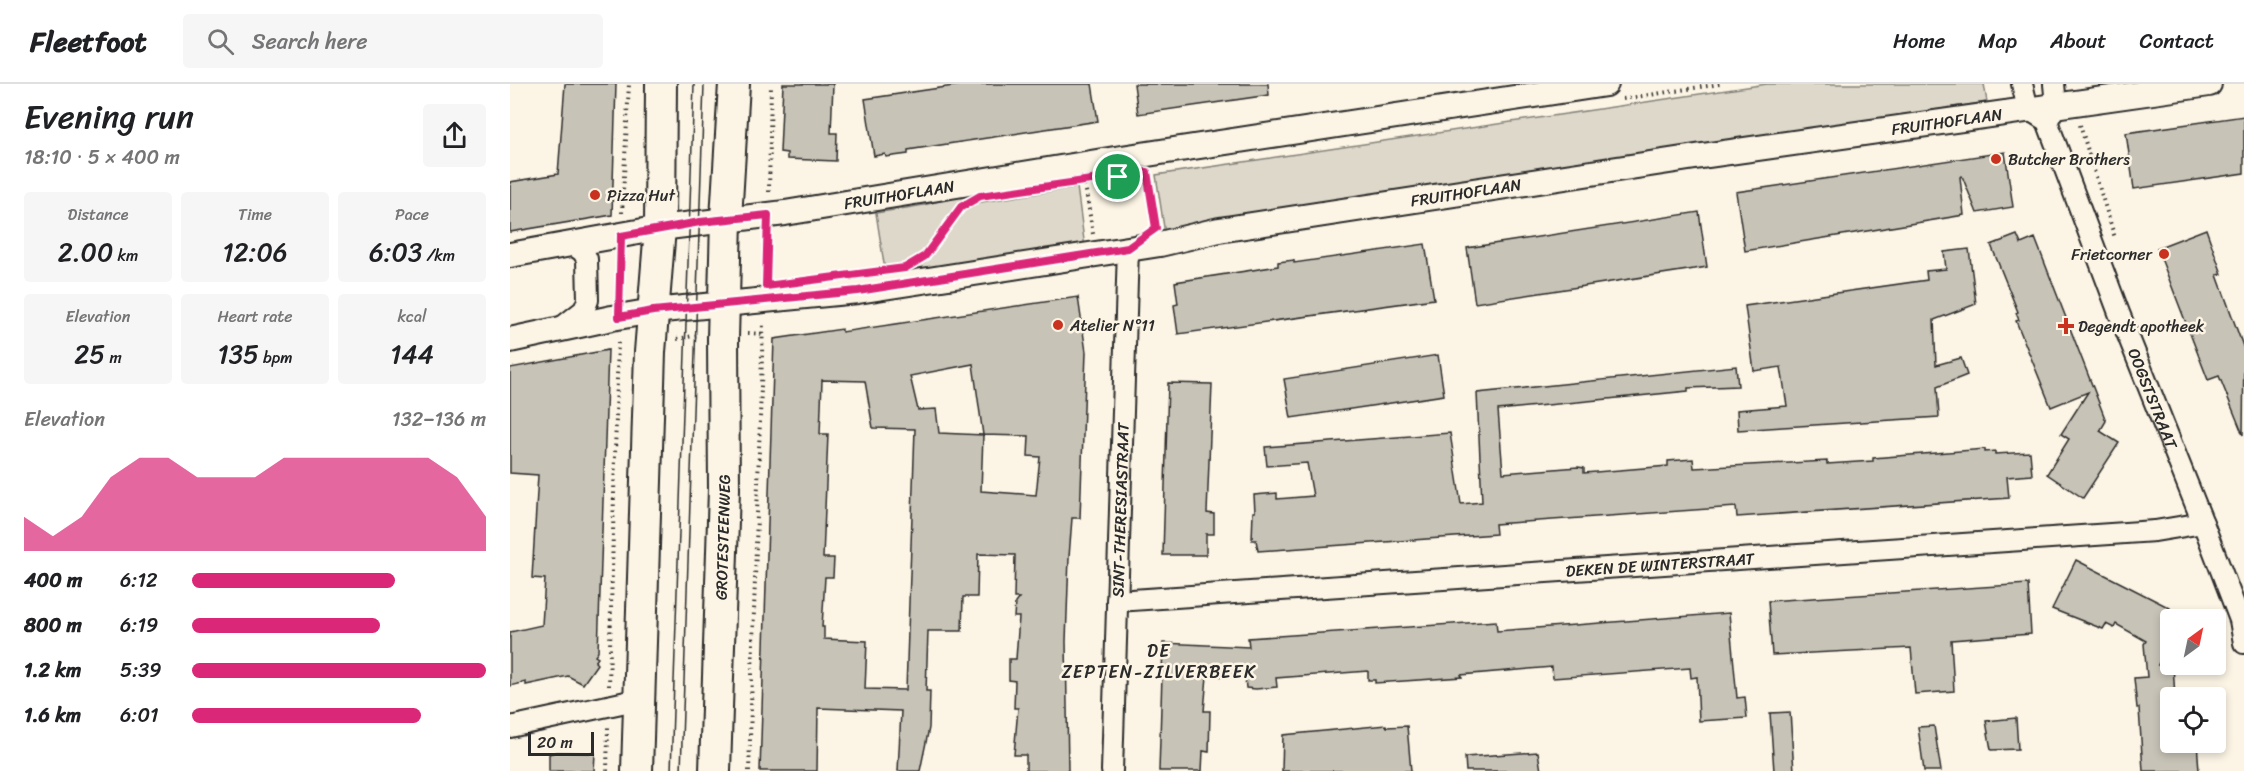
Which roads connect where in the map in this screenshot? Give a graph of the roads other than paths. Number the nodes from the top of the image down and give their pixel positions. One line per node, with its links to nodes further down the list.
1 (661, 84): 8 (main road)
2 (734, 84): 7 (main road)
3 (2022, 84): 6 (street, OOGSTSTRAAT)
4 (2209, 84): 6 (street, FRUITHOFLAAN)
5 (1610, 92): 7 (street, FRUITHOFLAAN)
6 (2053, 105): 10 (street, FRUITHOFLAAN); 16 (street, OOGSTSTRAAT)
7 (726, 219): 8 (street, FRUITHOFLAAN); 12 (main road, GROTESTEENWEG)
8 (660, 228): 9 (street, FRUITHOFLAAN); 13 (main road)
9 (572, 244): 11 (street, FRUITHOFLAAN); 14 (street)
10 (1128, 248): 12 (street, FRUITHOFLAAN); 17 (street, SINT-THERESIASTRAAT)
11 (510, 255)
12 (723, 304): 13 (street, FRUITHOFLAAN); 22 (main road, GROTESTEENWEG)
13 (653, 311): 14 (street, FRUITHOFLAAN); 19 (main road)
14 (561, 328): 15 (street, FRUITHOFLAAN)
15 (510, 340)
16 (2204, 523): 17 (street, DEKEN DE WINTERSTRAAT); 18 (street, OOGSTSTRAAT)
17 (1117, 601): 23 (street, SINT-THERESIASTRAAT)
18 (2244, 643)
19 (640, 699): 20 (street); 21 (main road)
20 (510, 727)
21 (637, 771)
22 (715, 771)
23 (1112, 771)

